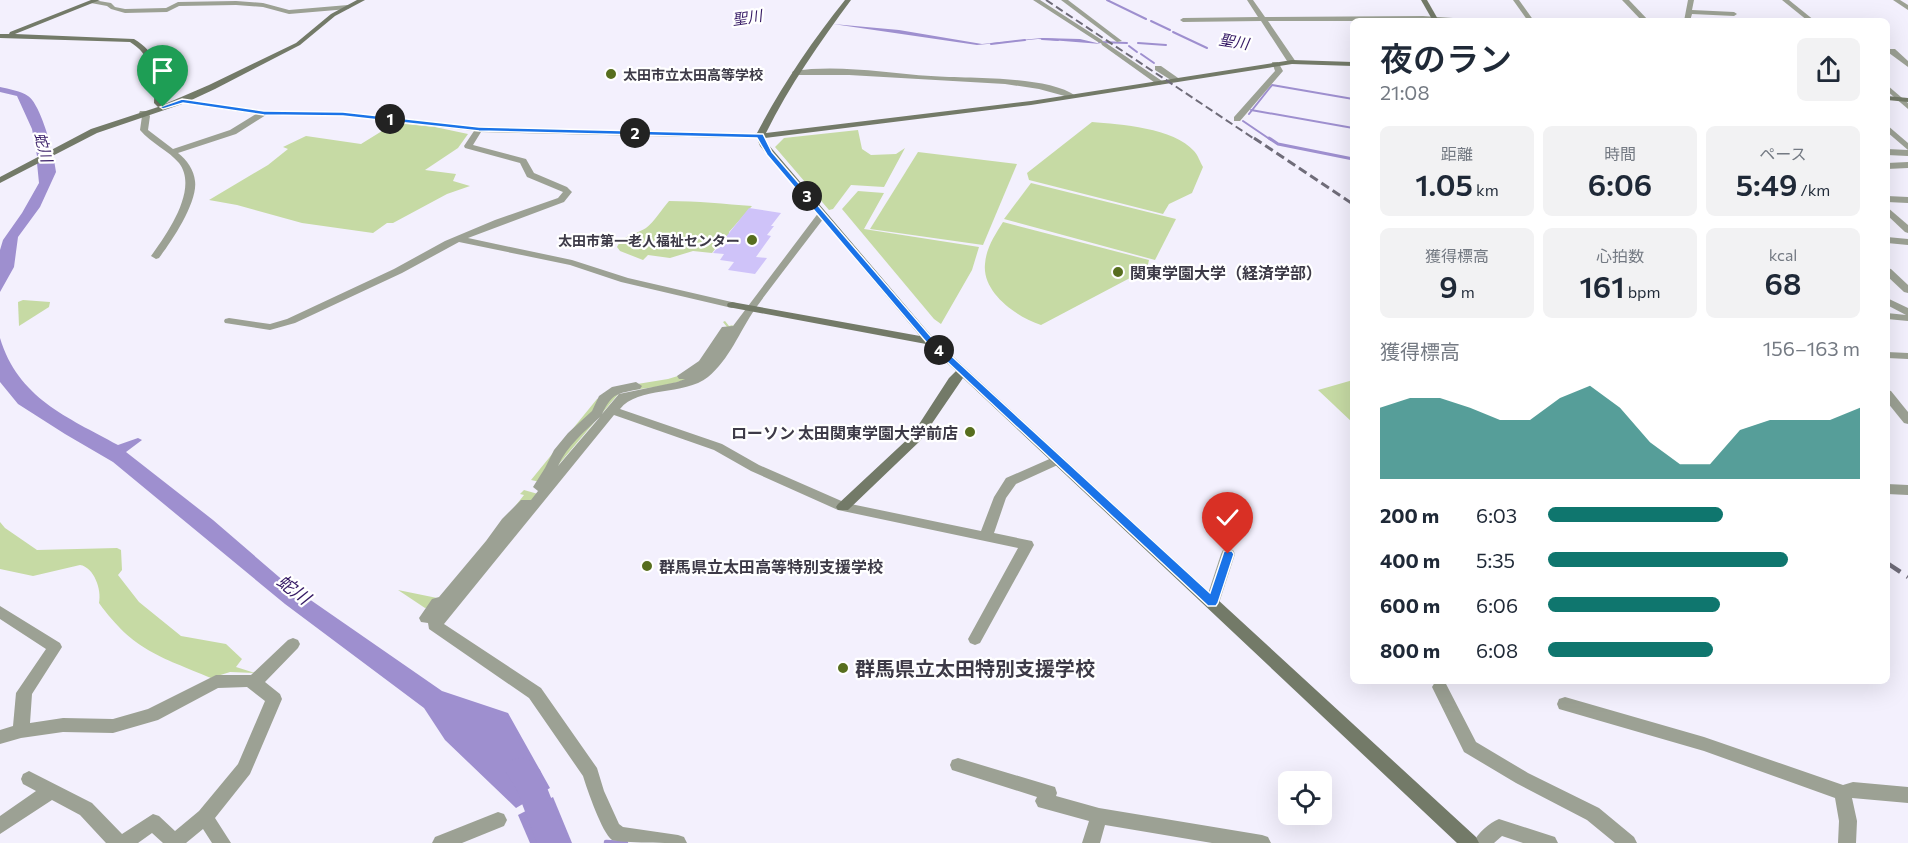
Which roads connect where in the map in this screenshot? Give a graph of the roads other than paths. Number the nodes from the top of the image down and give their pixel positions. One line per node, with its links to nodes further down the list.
1 (362, 0): 13 (street)
2 (848, 0): 35 (street)
3 (1036, 0): 37 (street)
4 (1064, 0): 26 (street)
5 (1250, 0): 22 (street)
6 (1424, 0): 17 (street)
7 (1516, 0): 18 (street)
8 (1625, 0): 19 (street)
9 (1691, 0): 15 (street)
10 (1785, 0): 21 (street)
11 (1896, 0): 14 (street)
12 (95, 1): 13 (street); 25 (street)
13 (348, 7): 41 (street)
14 (1908, 8)
15 (1689, 12): 16 (street); 20 (street)
16 (1734, 14)
17 (1434, 18)
18 (1529, 18)
19 (1643, 18)
20 (1688, 18)
21 (1808, 18)
22 (1262, 19): 23 (street); 24 (street); 30 (street)
23 (1183, 20)
24 (1350, 20)
25 (2, 37): 42 (street)
26 (1119, 40)
27 (1890, 51): 29 (street)
28 (1890, 52): 33 (street)
29 (1908, 53)
30 (1292, 62): 31 (street); 32 (street)
31 (1275, 64): 36 (street); 46 (street)
32 (1350, 64)
33 (1908, 65)
34 (1158, 68): 36 (street)
35 (796, 73): 39 (street); 49 (street)
36 (1177, 80): 37 (street)
37 (1161, 83): 39 (street)
38 (1890, 89): 40 (street)
39 (1072, 96): 49 (street)
40 (1904, 99): 43 (street)
41 (182, 101): 42 (street); 45 (street)
42 (163, 107): 44 (street)
43 (1908, 107)
44 (143, 113): 52 (street); 56 (street)
45 (264, 113): 47 (street); 52 (street)
46 (1237, 119)
47 (479, 129): 49 (street); 64 (street)
48 (1890, 130): 50 (street)
49 (760, 136): 60 (street)
50 (1908, 148)
51 (1890, 152): 53 (street)
52 (171, 153): 67 (street)
53 (1908, 153)
54 (1908, 165): 55 (street)
55 (1890, 166)
56 (0, 180)
57 (1890, 199): 58 (street)
58 (1908, 200)
59 (1890, 213): 61 (street)
60 (822, 214): 71 (street); 77 (street)
61 (1897, 219): 62 (street); 63 (street)
62 (1908, 220)
63 (1908, 230)
64 (458, 239): 71 (street); 75 (street)
65 (1890, 240): 66 (street)
66 (1908, 242)
67 (156, 256)
68 (1890, 274): 69 (street)
69 (1908, 290)
70 (1890, 303): 72 (street)
71 (750, 309): 77 (street); 82 (street)
72 (1908, 312)
73 (1890, 316): 74 (street)
74 (1908, 318)
75 (229, 321)
76 (731, 329): 90 (street)
77 (930, 341): 80 (street)
78 (1890, 355): 79 (street)
79 (1908, 357)
80 (962, 372): 84 (street); 85 (street)
81 (1890, 398): 83 (street)
82 (612, 410): 85 (street); 111 (street)
83 (1908, 420)
84 (1058, 460): 86 (street); 88 (street)
85 (843, 507): 86 (street)
86 (986, 537): 91 (street)
87 (1228, 554): 88 (street)
88 (1212, 603): 114 (street)
89 (0, 612): 96 (street)
90 (426, 618)
91 (975, 639)
92 (293, 644): 93 (street)
93 (254, 682): 96 (street); 104 (street)
94 (1440, 687): 117 (street)
95 (1565, 704): 101 (street)
96 (21, 731): 97 (street)
97 (0, 737)
98 (958, 765): 103 (street)
99 (29, 779): 100 (street)
100 (50, 790): 106 (street); 107 (street)
101 (1843, 793): 102 (street); 118 (street)
102 (1908, 795)
103 (1099, 816): 112 (street); 113 (street)
104 (205, 817): 108 (street); 109 (street)
105 (498, 820): 110 (street)
106 (0, 826)
107 (118, 843)
108 (124, 843)
109 (222, 843)
110 (441, 843)
111 (678, 843)
112 (1090, 843)
113 (1262, 843)
114 (1469, 843)
115 (1482, 843): 116 (street)
116 (1549, 843)
117 (1628, 843)
118 (1847, 843)

